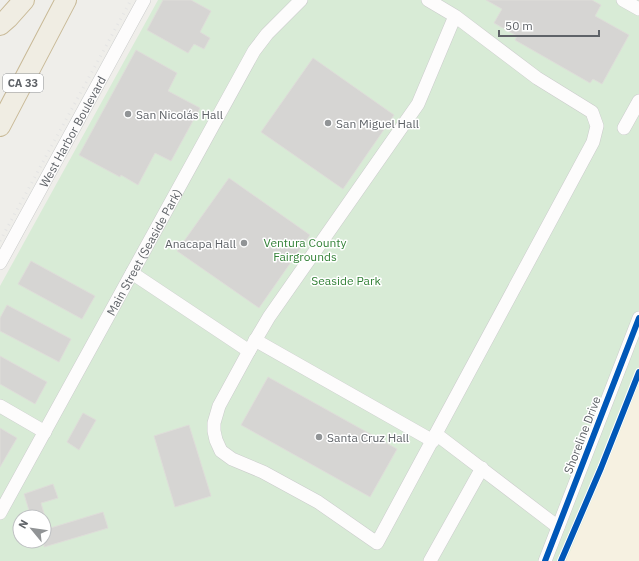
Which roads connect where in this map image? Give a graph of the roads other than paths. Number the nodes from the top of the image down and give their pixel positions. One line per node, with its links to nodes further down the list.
1 (24, 0): 9 (highway)
2 (66, 0): 11 (highway, CA 33)
3 (144, 0): 13 (street, West Harbor Boulevard)
4 (301, 0): 14 (street, Main Street (Seaside Park))
5 (428, 0): 8 (street)
6 (623, 0): 7 (street)
7 (639, 9)
8 (455, 16): 16 (street); 19 (street)
9 (0, 25)
10 (639, 101): 12 (street)
11 (0, 126)
12 (624, 128)
13 (0, 263)
14 (132, 273): 16 (street); 18 (street, Main Street (Seaside Park))
15 (639, 318): 22 (street, Shoreline Drive)
16 (252, 345): 19 (street); 19 (street)
17 (0, 406): 18 (street)
18 (45, 432): 21 (street, Main Street (Seaside Park))
19 (434, 438): 20 (street)
20 (482, 468): 22 (street); 23 (street)
21 (1, 509)
22 (558, 527): 24 (street, Shoreline Drive)
23 (430, 561)
24 (545, 561)

